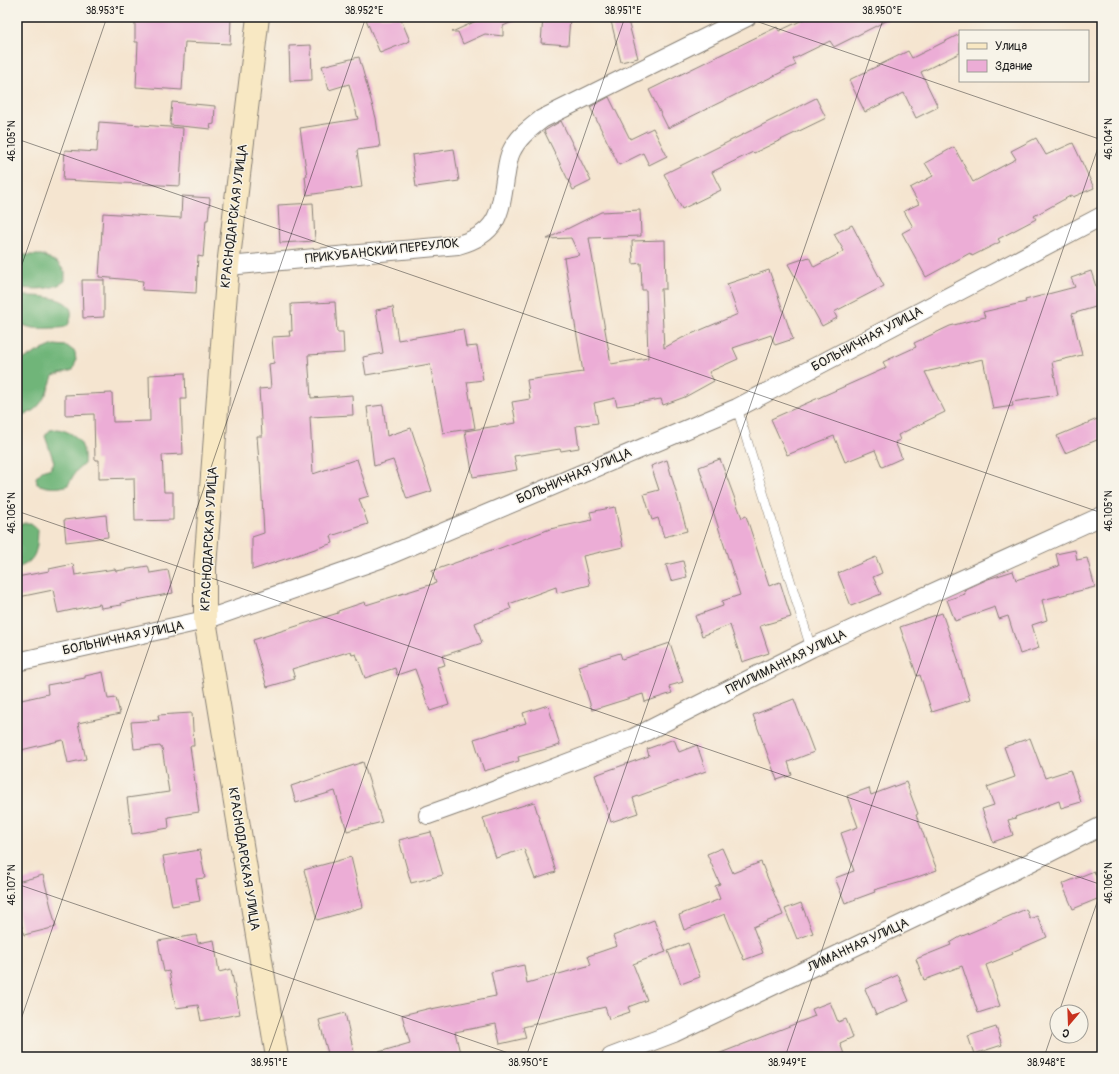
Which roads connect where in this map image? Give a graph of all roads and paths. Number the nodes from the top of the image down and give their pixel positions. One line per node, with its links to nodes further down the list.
1 (259, 17): 4 (street, КРАСНОДАРСКАЯ УЛИЦА)
2 (747, 17): 4 (street, ПРИКУБАНСКИЙ ПЕРЕУЛОК)
3 (1102, 216): 5 (street, БОЛЬНИЧНАЯ УЛИЦА)
4 (228, 266): 7 (street, КРАСНОДАРСКАЯ УЛИЦА)
5 (737, 408): 7 (street, БОЛЬНИЧНАЯ УЛИЦА); 8 (lane)
6 (1102, 516): 8 (street, ПРИЛИМАННАЯ УЛИЦА)
7 (205, 620): 9 (street, БОЛЬНИЧНАЯ УЛИЦА); 12 (street, КРАСНОДАРСКАЯ УЛИЦА)
8 (811, 648): 10 (street, ПРИЛИМАННАЯ УЛИЦА)
9 (17, 662)
10 (428, 814)
11 (1102, 826): 13 (street, ЛИМАННАЯ УЛИЦА)
12 (277, 1057)
13 (611, 1057)

